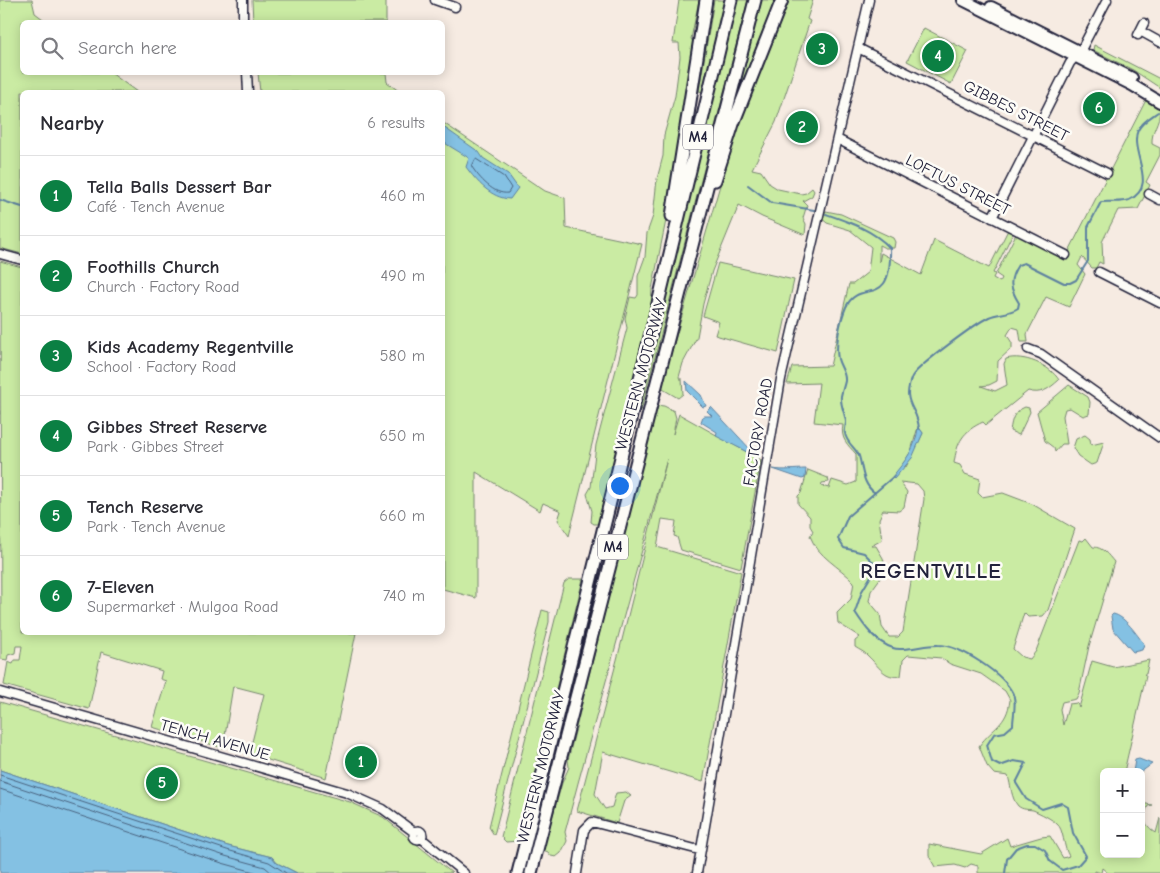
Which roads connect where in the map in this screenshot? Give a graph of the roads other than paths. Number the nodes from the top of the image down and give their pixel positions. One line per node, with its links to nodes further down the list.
1 (243, 0): 12 (street)
2 (435, 0): 11 (street)
3 (706, 0): 32 (highway)
4 (731, 0): 32 (highway, WESTERN MOTORWAY / M4)
5 (755, 0): 27 (highway, WESTERN MOTORWAY / M4)
6 (782, 0): 27 (highway, M4)
7 (869, 0): 15 (street, FACTORY ROAD)
8 (963, 0): 16 (main road)
9 (976, 0): 16 (main road)
10 (1107, 0): 16 (street)
11 (455, 7)
12 (243, 20)
13 (1144, 23): 14 (street)
14 (1160, 42)
15 (858, 48): 21 (street, GIBBES STREET); 22 (street, FACTORY ROAD)
16 (1078, 54): 19 (main road); 20 (main road); 21 (street)
17 (247, 75): 18 (street)
18 (248, 90)
19 (1160, 96)
20 (1160, 102)
21 (1033, 135): 23 (street, GIBBES STREET); 26 (street)
22 (837, 139): 26 (street, LOFTUS STREET); 37 (street, FACTORY ROAD)
23 (1107, 173)
24 (1149, 194): 25 (street)
25 (1160, 200)
26 (992, 218): 29 (street, LOFTUS STREET)
27 (697, 221): 40 (highway, WESTERN MOTORWAY / M4)
28 (0, 254): 30 (street)
29 (1066, 255)
30 (20, 259)
31 (1099, 272): 33 (street)
32 (665, 275): 39 (highway, WESTERN MOTORWAY / M4)
33 (1160, 303)
34 (1028, 349): 35 (street)
35 (1160, 438)
36 (0, 692): 38 (street, TENCH AVENUE)
37 (700, 850): 41 (street); 42 (street, FACTORY ROAD)
38 (464, 873)
39 (518, 873)
40 (531, 873)
41 (577, 873)
42 (697, 873)

